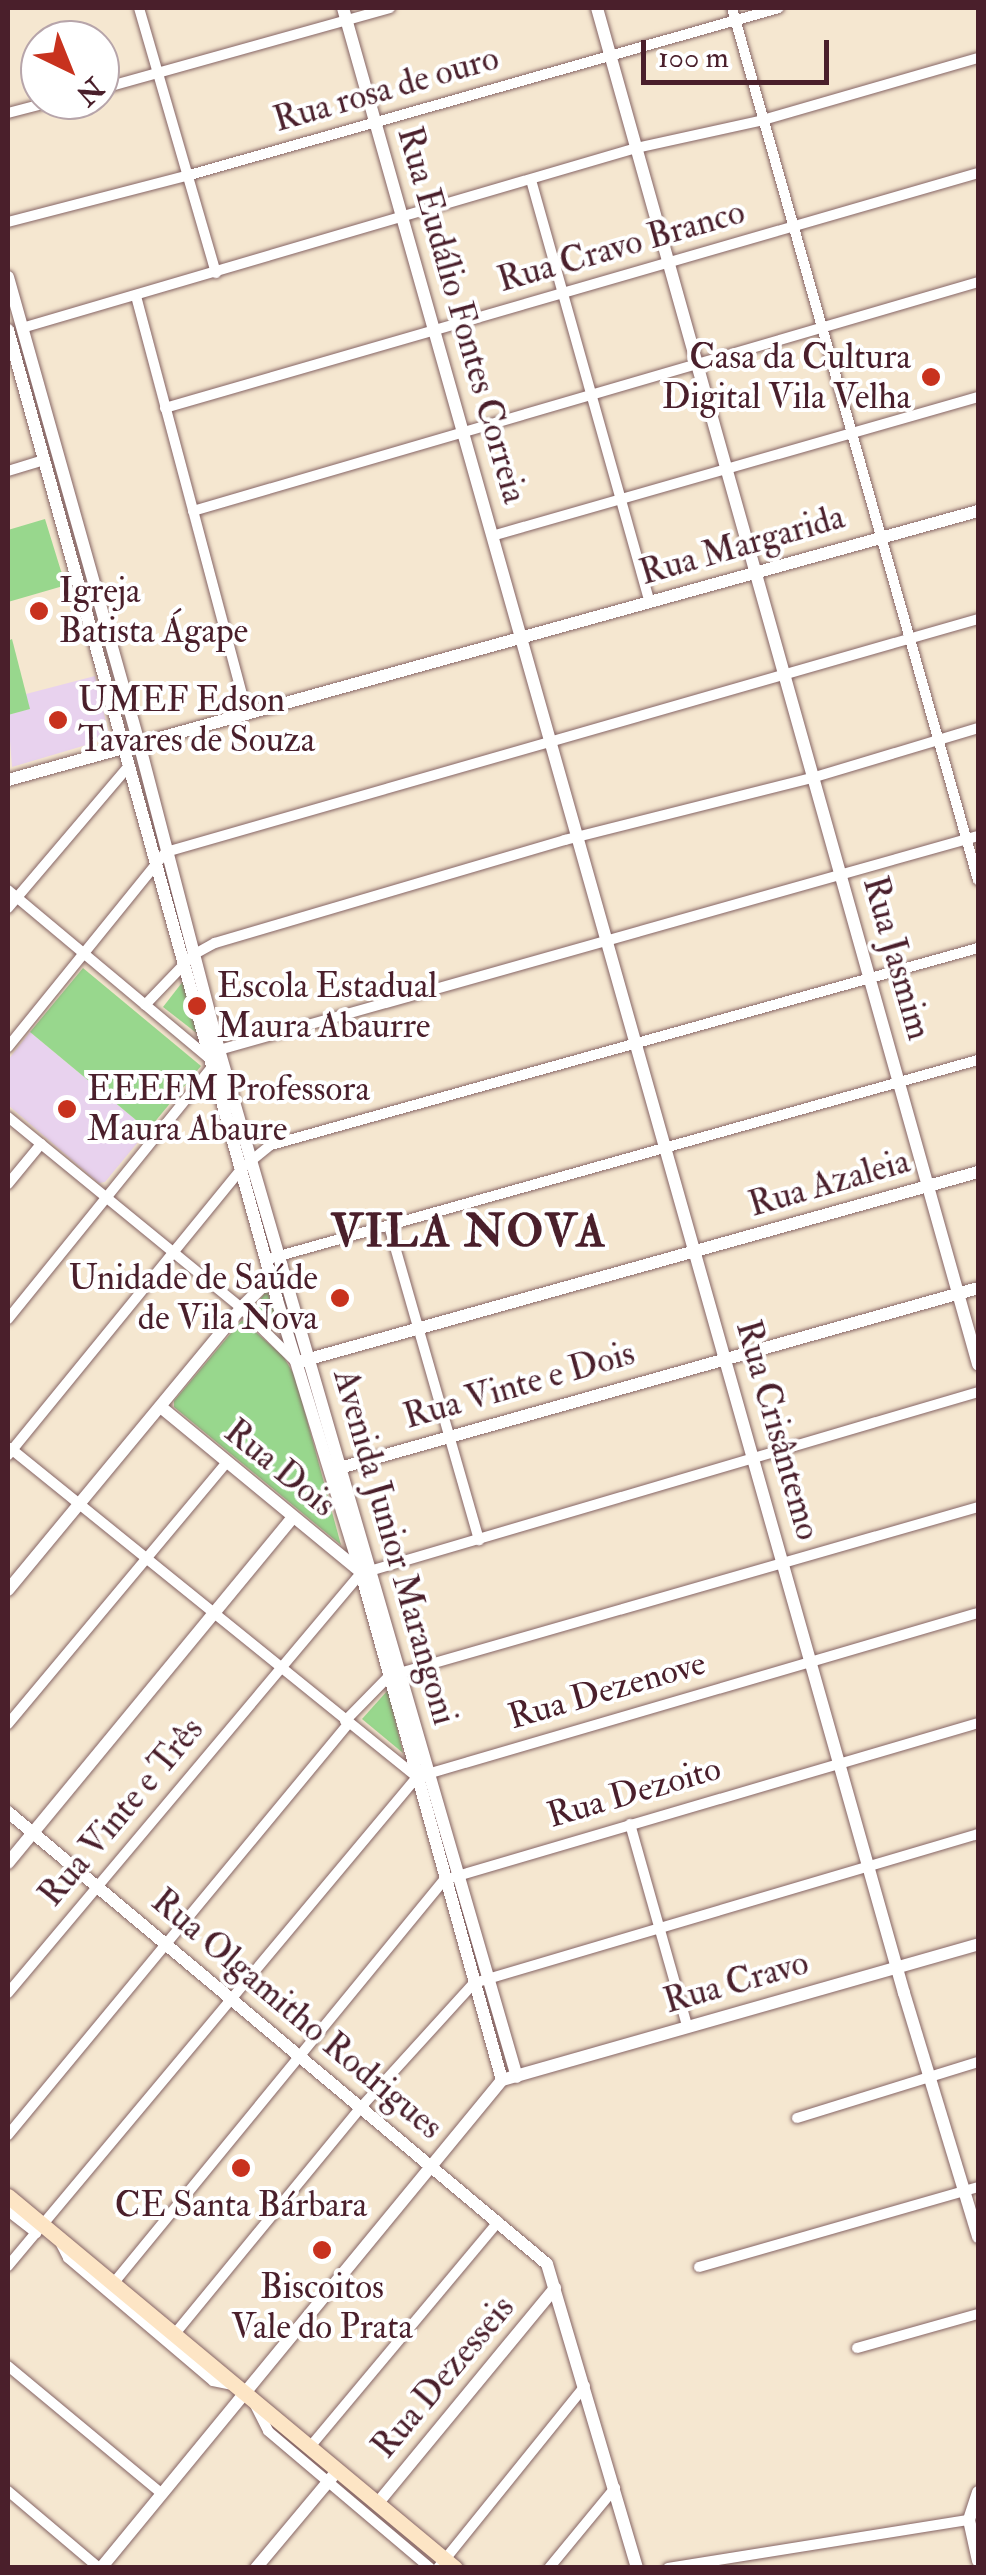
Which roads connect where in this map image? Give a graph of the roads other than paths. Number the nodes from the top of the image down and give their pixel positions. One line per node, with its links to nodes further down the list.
1 (139, 8): 10 (street)
2 (390, 8): 6 (street)
3 (596, 8): 8 (street, Rua Jasmim)
4 (732, 8): 7 (street)
5 (779, 8): 7 (street, Rua rosa de ouro)
6 (345, 14): 10 (street); 12 (street, Rua Eudálio Fontes Correia)
7 (736, 20): 8 (street, Rua rosa de ouro); 13 (street)
8 (609, 54): 12 (street, Rua rosa de ouro); 14 (street, Rua Jasmim)
9 (978, 58): 13 (street)
10 (158, 74): 11 (street); 16 (street)
11 (120, 84)
12 (376, 120): 16 (street, Rua rosa de ouro); 18 (street, Rua Eudálio Fontes Correia)
13 (763, 120): 14 (street); 20 (street)
14 (636, 148): 17 (street); 21 (street, Rua Jasmim)
15 (978, 173): 20 (street, Rua Cravo Branco)
16 (186, 176): 19 (street, Rua rosa de ouro); 22 (street)
17 (532, 180): 18 (street); 25 (street)
18 (404, 217): 22 (street); 27 (street, Rua Eudálio Fontes Correia)
19 (8, 222)
20 (796, 226): 21 (street, Rua Cravo Branco); 28 (street)
21 (669, 260): 25 (street, Rua Cravo Branco); 30 (street, Rua Jasmim)
22 (216, 274): 26 (street)
23 (8, 278): 29 (street)
24 (978, 282): 28 (street)
25 (563, 290): 27 (street, Rua Cravo Branco); 31 (street)
26 (136, 296): 29 (street); 33 (street)
27 (435, 328): 33 (street, Rua Cravo Branco); 34 (street, Rua Eudálio Fontes Correia)
28 (824, 328): 30 (street); 35 (street)
29 (12, 330): 36 (street)
30 (697, 363): 31 (street); 37 (street, Rua Jasmim)
31 (593, 392): 34 (street); 39 (street)
32 (978, 398): 35 (street)
33 (165, 408): 40 (street)
34 (463, 433): 40 (street); 42 (street, Rua Eudálio Fontes Correia)
35 (856, 436): 37 (street); 43 (street)
36 (51, 458): 38 (street); 54 (street)
37 (727, 468): 39 (street); 44 (street, Rua Jasmim)
38 (8, 471)
39 (622, 499): 42 (street); 45 (street)
40 (194, 511): 50 (street)
41 (978, 512): 43 (street, Rua Margarida)
42 (492, 536): 47 (street, Rua Eudálio Fontes Correia)
43 (883, 537): 44 (street, Rua Margarida); 48 (street)
44 (756, 570): 45 (street, Rua Margarida); 49 (street, Rua Jasmim)
45 (650, 602): 47 (street, Rua Margarida)
46 (978, 619): 48 (street)
47 (522, 638): 50 (street, Rua Margarida); 53 (street, Rua Crisântemo)
48 (911, 638): 49 (street); 52 (street)
49 (787, 674): 53 (street); 56 (street, Rua Jasmim)
50 (247, 714): 54 (street, Rua Margarida)
51 (978, 728): 52 (street)
52 (940, 738): 56 (street); 59 (street)
53 (551, 741): 58 (street, Rua Crisântemo); 60 (street)
54 (132, 745): 55 (street, Avenida Junior Marangoni); 57 (street, Rua Margarida); 60 (street, Avenida Junior Marangoni)
55 (128, 767): 60 (street, Avenida Junior Marangoni); 63 (street)
56 (815, 777): 58 (street); 61 (street, Rua Jasmim)
57 (8, 780)
58 (578, 837): 65 (street, Rua Crisântemo); 68 (street)
59 (972, 837): 61 (street); 62 (street)
60 (161, 856): 67 (street); 68 (street, Avenida Junior Marangoni)
61 (841, 876): 65 (street); 69 (street, Rua Jasmim)
62 (978, 880)
63 (12, 894): 64 (street); 67 (street)
64 (8, 908)
65 (607, 942): 72 (street, Rua Crisântemo); 73 (street)
66 (978, 948): 69 (street)
67 (83, 954): 70 (street); 71 (street)
68 (188, 959): 70 (street); 73 (street, Avenida Junior Marangoni)
69 (871, 980): 72 (street); 75 (street, Rua Jasmim)
70 (145, 1005): 73 (street)
71 (8, 1046)
72 (636, 1046): 78 (street, Rua Crisântemo); 79 (street)
73 (214, 1058): 79 (street, Avenida Junior Marangoni); 83 (street)
74 (978, 1060): 75 (street)
75 (901, 1081): 78 (street); 82 (street, Rua Jasmim)
76 (8, 1117): 77 (street)
77 (41, 1144): 81 (street); 83 (street)
78 (666, 1146): 84 (street); 86 (street, Rua Crisântemo)
79 (246, 1164): 85 (street); 87 (street, Avenida Junior Marangoni)
80 (978, 1172): 82 (street, Rua Azaleia)
81 (8, 1184)
82 (930, 1186): 86 (street, Rua Azaleia); 89 (street, Rua Jasmim)
83 (106, 1198): 85 (street); 91 (street)
84 (389, 1226): 87 (street); 92 (street)
85 (172, 1251): 90 (street); 99 (street)
86 (696, 1253): 92 (street); 93 (street, Rua Crisântemo)
87 (275, 1266): 90 (street); 94 (street, Avenida Junior Marangoni)
88 (978, 1288): 89 (street, Rua Vinte e Dois)
89 (959, 1293): 93 (street, Rua Vinte e Dois); 95 (street, Rua Jasmim)
90 (241, 1308): 94 (street); 97 (street)
91 (8, 1318)
92 (418, 1331): 94 (street); 98 (street)
93 (726, 1356): 98 (street, Rua Vinte e Dois); 100 (street, Rua Crisântemo)
94 (302, 1361): 102 (street, Avenida Junior Marangoni)
95 (978, 1364)
96 (978, 1392): 100 (street)
97 (162, 1408): 101 (street, Rua Dois); 103 (street)
98 (450, 1437): 102 (street, Rua Vinte e Dois); 106 (street)
99 (9, 1450): 103 (street)
100 (756, 1456): 106 (street); 108 (street, Rua Crisântemo)
101 (226, 1463): 105 (street, Rua Dois); 107 (street)
102 (334, 1469): 109 (street, Avenida Junior Marangoni)
103 (79, 1506): 107 (street); 110 (street)
104 (978, 1507): 108 (street)
105 (293, 1517): 109 (street, Rua Dois); 112 (street)
106 (479, 1540): 109 (street)
107 (146, 1561): 112 (street); 118 (street)
108 (784, 1561): 113 (street, Rua Crisântemo); 115 (street)
109 (367, 1571): 114 (street, Rua Vinte e Três); 115 (street, Avenida Junior Marangoni)
110 (8, 1590)
111 (978, 1613): 113 (street, Rua Dezenove)
112 (212, 1615): 114 (street); 123 (street)
113 (813, 1662): 119 (street, Rua Crisântemo); 120 (street, Rua Dezenove)
114 (280, 1670): 116 (street); 129 (street, Rua Vinte e Três)
115 (395, 1674): 116 (street); 120 (street, Avenida Junior Marangoni)
116 (346, 1722): 120 (street); 131 (street)
117 (978, 1723): 119 (street, Rua Dezoito)
118 (8, 1724)
119 (840, 1762): 122 (street, Rua Dezoito); 126 (street, Rua Crisântemo)
120 (424, 1775): 127 (street, Avenida Junior Marangoni); 128 (street, Avenida Junior Marangoni); 137 (street)
121 (8, 1812): 123 (street, Rua Olgamitho Rodrigues)
122 (630, 1824): 127 (street, Rua Dezoito); 130 (street)
123 (33, 1833): 125 (street); 129 (street, Rua Olgamitho Rodrigues)
124 (978, 1834): 126 (street)
125 (8, 1863)
126 (868, 1863): 130 (street); 133 (street, Rua Crisântemo)
127 (460, 1874): 128 (street, Rua Dezoito); 134 (street, Avenida Junior Marangoni)
128 (444, 1880): 135 (street, Avenida Junior Marangoni); 139 (street)
129 (97, 1887): 131 (street, Rua Olgamitho Rodrigues); 136 (street, Rua Vinte e Três)
130 (660, 1924): 134 (street); 138 (street)
131 (165, 1942): 137 (street, Rua Olgamitho Rodrigues); 145 (street)
132 (978, 1944): 133 (street, Rua Cravo)
133 (898, 1966): 138 (street, Rua Cravo); 141 (street, Rua Crisântemo)
134 (489, 1978): 135 (street); 142 (street, Avenida Junior Marangoni)
135 (474, 1982): 142 (street, Avenida Junior Marangoni); 143 (street)
136 (8, 1993)
137 (230, 1999): 139 (street, Rua Olgamitho Rodrigues); 151 (street)
138 (688, 2026): 142 (street, Rua Cravo)
139 (300, 2055): 143 (street, Rua Olgamitho Rodrigues); 156 (street)
140 (978, 2062): 141 (street)
141 (930, 2075): 144 (street); 147 (street, Rua Crisântemo)
142 (510, 2078): 146 (street)
143 (362, 2105): 146 (street, Rua Olgamitho Rodrigues); 159 (street)
144 (796, 2118)
145 (8, 2135)
146 (430, 2163): 150 (street, Rua Olgamitho Rodrigues); 163 (street)
147 (972, 2189): 153 (street, Rua Crisântemo); 155 (street)
148 (8, 2196): 151 (main road)
149 (8, 2211): 151 (street)
150 (498, 2222): 157 (street, Rua Olgamitho Rodrigues); 164 (street)
151 (39, 2228): 152 (main road); 154 (street)
152 (58, 2236): 156 (main road); 163 (street)
153 (978, 2237)
154 (8, 2266)
155 (699, 2267)
156 (112, 2284): 159 (main road)
157 (555, 2288): 162 (street); 170 (street, Rua Dezesseis)
158 (978, 2314): 160 (street)
159 (173, 2336): 163 (main road)
160 (857, 2348)
161 (8, 2366): 169 (street)
162 (585, 2386): 166 (street); 173 (street)
163 (243, 2394): 164 (main road); 165 (street); 169 (street)
164 (309, 2448): 165 (main road)
165 (333, 2477): 170 (main road); 173 (street); 175 (street)
166 (615, 2487): 176 (street); 177 (street)
167 (8, 2492): 174 (street)
168 (978, 2492): 171 (street)
169 (162, 2494): 174 (street)
170 (377, 2504): 173 (main road)
171 (970, 2520): 172 (street); 178 (street)
172 (978, 2561)
173 (442, 2566)
174 (100, 2568)
175 (256, 2568)
176 (549, 2568)
177 (637, 2568)
178 (668, 2568)

